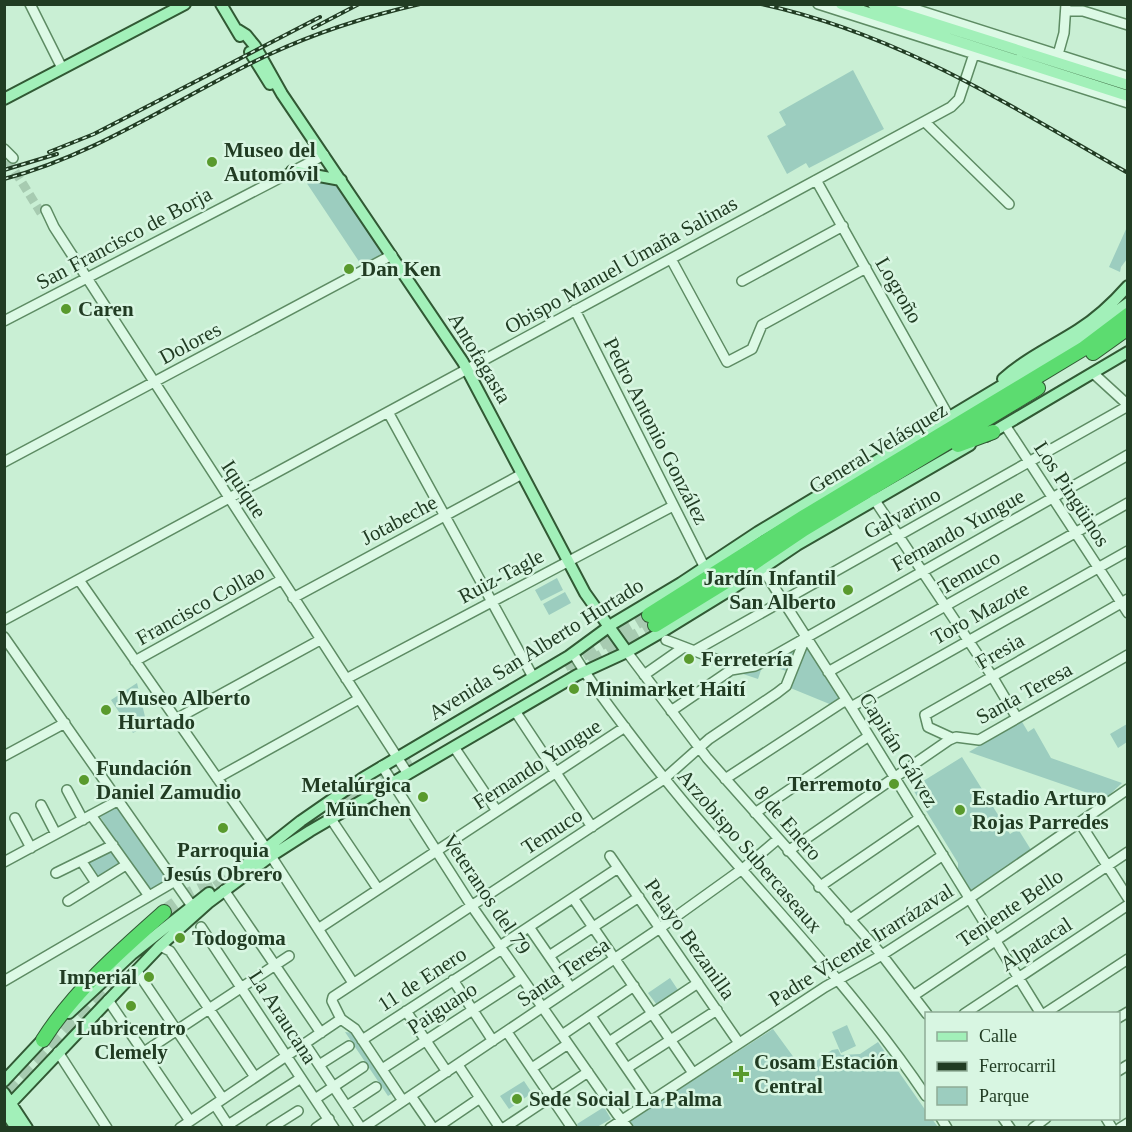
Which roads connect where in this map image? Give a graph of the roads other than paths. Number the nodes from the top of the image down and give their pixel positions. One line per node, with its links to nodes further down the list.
1 (30, 4): 16 (street)
2 (185, 4): 16 (main road)
3 (221, 4): 24 (main road, Antofagasta)
4 (818, 4): 13 (street)
5 (841, 4): 10 (main road)
6 (873, 4): 15 (main road)
7 (899, 4): 15 (street)
8 (1099, 4): 11 (street)
9 (1066, 8): 11 (street); 15 (street)
10 (860, 10): 13 (main road); 15 (main road)
11 (1098, 16): 12 (street)
12 (1128, 25)
13 (893, 28): 14 (street)
14 (974, 54): 21 (street); 22 (street, Obispo Manuel Umaña Salinas)
15 (1056, 62): 17 (street); 18 (main road); 19 (main road)
16 (62, 68): 20 (main road)
17 (1128, 76)
18 (1128, 85)
19 (1128, 96)
20 (4, 99)
21 (1128, 104)
22 (925, 122): 28 (street, Obispo Manuel Umaña Salinas); 29 (street)
23 (4, 149): 25 (street)
24 (324, 155): 26 (street, San Francisco de Borja); 27 (main road, Antofagasta)
25 (8, 158)
26 (292, 171): 27 (main road); 35 (street, San Francisco de Borja)
27 (341, 180): 32 (main road, Antofagasta)
28 (816, 180): 31 (street, Logroño); 33 (street, Obispo Manuel Umaña Salinas)
29 (1009, 204)
30 (44, 212): 35 (street, Iquique)
31 (843, 226): 34 (street, Logroño); 36 (street)
32 (392, 255): 45 (main road, Antofagasta); 47 (street, Dolores)
33 (671, 258): 34 (street); 39 (street, Obispo Manuel Umaña Salinas)
34 (866, 268): 52 (street, Logroño)
35 (87, 278): 42 (street, San Francisco de Borja); 47 (street, Iquique)
36 (742, 281)
37 (1128, 286): 49 (main road)
38 (1128, 303): 41 (main road, Avenida San Alberto Hurtado)
39 (575, 310): 45 (street, Obispo Manuel Umaña Salinas); 63 (street, Pedro Antonio González)
40 (1128, 315): 48 (highway, General Velásquez)
41 (1109, 318): 48 (highway); 49 (main road, Avenida San Alberto Hurtado)
42 (4, 321)
43 (1128, 328): 57 (highway, General Velásquez)
44 (1128, 352): 46 (main road, Avenida San Alberto Hurtado)
45 (467, 370): 51 (street, Obispo Manuel Umaña Salinas); 58 (main road, Antofagasta)
46 (1094, 373): 50 (street); 53 (main road, Avenida San Alberto Hurtado)
47 (154, 382): 55 (street, Dolores); 60 (street, Iquique)
48 (1021, 387): 57 (highway, General Velásquez)
49 (996, 389): 52 (main road, Avenida San Alberto Hurtado)
50 (1128, 406): 56 (street, Galvarino)
51 (388, 412): 60 (street, Obispo Manuel Umaña Salinas); 64 (street)
52 (949, 417): 70 (main road, Avenida San Alberto Hurtado)
53 (999, 428): 56 (street, Los Pingüinos); 57 (highway); 61 (main road, Avenida San Alberto Hurtado)
54 (1128, 455): 59 (street, Fernando Yungue)
55 (4, 462)
56 (1029, 462): 59 (street, Los Pingüinos); 66 (street, Galvarino)
57 (904, 469)
58 (522, 474): 64 (street, Jotabeche); 68 (main road, Antofagasta)
59 (1052, 498): 65 (street, Los Pingüinos); 72 (street, Fernando Yungue)
60 (229, 499): 73 (street, Obispo Manuel Umaña Salinas); 74 (street, Iquique)
61 (874, 499): 66 (street); 71 (main road, Avenida San Alberto Hurtado)
62 (1128, 502): 65 (street, Temuco)
63 (673, 506): 68 (street, Ruiz-Tagle); 70 (street, Pedro Antonio González)
64 (445, 515): 75 (street, Jotabeche); 78 (street)
65 (1075, 532): 69 (street, Los Pingüinos); 79 (street, Temuco)
66 (898, 536): 72 (street); 76 (street, Galvarino)
67 (1128, 551): 69 (street, Toro Mazote)
68 (568, 561): 78 (street, Ruiz-Tagle); 82 (main road, Antofagasta)
69 (1098, 567): 77 (street, Los Pingüinos); 87 (street, Toro Mazote)
70 (705, 568): 82 (main road, Avenida San Alberto Hurtado)
71 (762, 568): 76 (street, Capitán Gálvez); 90 (main road, Avenida San Alberto Hurtado)
72 (922, 571): 79 (street); 83 (street, Fernando Yungue)
73 (79, 580): 81 (street, Obispo Manuel Umaña Salinas); 93 (street)
74 (281, 580): 75 (street, Iquique); 93 (street, Francisco Collao)
75 (293, 598): 85 (street, Iquique)
76 (783, 601): 83 (street, Capitán Gálvez); 89 (street, Galvarino)
77 (1124, 601): 80 (street, Los Pingüinos); 98 (street, Fresia)
78 (492, 602): 99 (street); 100 (street, Ruiz-Tagle)
79 (945, 606): 87 (street); 96 (street, Temuco)
80 (1128, 614)
81 (4, 620)
82 (604, 630): 90 (main road, Antofagasta); 91 (main road, Avenida San Alberto Hurtado)
83 (806, 636): 94 (street, Fernando Yungue); 96 (street, Capitán Gálvez); 112 (street, Temuco)
84 (4, 637): 107 (street)
85 (320, 640): 100 (street, Iquique); 106 (street)
86 (666, 640): 88 (street)
87 (968, 641): 98 (street); 102 (street, Toro Mazote)
88 (684, 647): 89 (street); 97 (street)
89 (694, 651): 94 (street)
90 (627, 652): 95 (main road, Avenida San Alberto Hurtado); 97 (street, 8 de Enero)
91 (573, 653): 95 (street, Arzobispo Subercaseaux); 99 (main road, Avenida San Alberto Hurtado)
92 (1128, 655): 105 (street, Santa Teresa)
93 (135, 661): 106 (street)
94 (740, 669): 104 (street, Fernando Yungue)
95 (584, 671): 103 (main road, Avenida San Alberto Hurtado); 108 (street, Arzobispo Subercaseaux)
96 (828, 672): 102 (street, Capitán Gálvez)
97 (644, 675): 104 (street, 8 de Enero)
98 (992, 676): 105 (street); 110 (street, Fresia)
99 (533, 677): 114 (main road, Avenida San Alberto Hurtado)
100 (346, 679): 101 (street, Iquique)
101 (359, 699): 114 (street, Iquique); 119 (street)
102 (849, 704): 109 (street, Capitán Gálvez); 121 (street, Toro Mazote)
103 (515, 711): 111 (main road, Avenida San Alberto Hurtado); 116 (street)
104 (671, 711): 112 (street, 8 de Enero)
105 (1017, 718): 110 (street, Santa Teresa)
106 (176, 719): 119 (street)
107 (65, 723): 113 (street); 125 (street)
108 (625, 728): 116 (street, Fernando Yungue); 120 (street, Arzobispo Subercaseaux)
109 (869, 736): 118 (street, Capitán Gálvez); 128 (street)
110 (952, 738): 118 (street)
111 (454, 747): 117 (main road, Avenida San Alberto Hurtado); 127 (street)
112 (699, 747): 120 (street, Temuco); 121 (street, 8 de Enero)
113 (4, 756)
114 (397, 757): 115 (main road, Avenida San Alberto Hurtado); 117 (street, Iquique)
115 (382, 766): 122 (street, Veteranos del 79); 141 (main road, Avenida San Alberto Hurtado)
116 (556, 772): 127 (street, Fernando Yungue); 134 (street)
117 (408, 774): 122 (main road, Avenida San Alberto Hurtado)
118 (894, 777): 131 (street, Capitán Gálvez); 140 (street)
119 (217, 778): 141 (street)
120 (664, 779): 134 (street, Temuco); 150 (street, Arzobispo Subercaseaux)
121 (725, 779): 128 (street, 8 de Enero)
122 (393, 783): 132 (main road, Avenida San Alberto Hurtado); 139 (street, Veteranos del 79)
123 (1128, 789): 133 (street, Padre Vicente Irarrázaval)
124 (67, 790): 129 (street)
125 (119, 800): 129 (street); 152 (street)
126 (41, 805): 135 (street)
127 (497, 812): 139 (street, Fernando Yungue)
128 (755, 813): 136 (street, 8 de Enero)
129 (87, 817): 135 (street); 137 (street)
130 (15, 818): 138 (street)
131 (920, 818): 143 (street, Capitán Gálvez); 154 (street)
132 (331, 819): 141 (main road, Avenida San Alberto Hurtado); 155 (street)
133 (1080, 823): 148 (street); 160 (street, Padre Vicente Irarrázaval)
134 (592, 827): 163 (street, Temuco)
135 (56, 834): 138 (street)
136 (778, 839): 140 (street, 8 de Enero); 150 (street, Santa Teresa)
137 (113, 845): 146 (street); 147 (street)
138 (31, 848): 145 (street)
139 (436, 851): 155 (street, Fernando Yungue); 163 (street, Veteranos del 79)
140 (788, 851): 154 (street, 8 de Enero)
141 (269, 852): 156 (main road, Avenida San Alberto Hurtado); 165 (main road, Avenida San Alberto Hurtado); 172 (street)
142 (1128, 852): 148 (street, Teniente Bello)
143 (943, 855): 160 (street, Capitán Gálvez); 167 (street)
144 (610, 856): 149 (street, Pelayo Bezanilla)
145 (5, 860)
146 (82, 862): 151 (street); 153 (street)
147 (126, 865): 153 (street); 157 (street)
148 (1107, 865): 161 (street); 173 (street, Teniente Bello)
149 (618, 868): 158 (street, Pelayo Bezanilla); 159 (street, 11 de Enero)
150 (741, 870): 171 (street, Santa Teresa); 185 (street, Arzobispo Subercaseaux)
151 (56, 873)
152 (175, 881): 157 (street); 165 (street)
153 (96, 884): 162 (street)
154 (819, 887): 167 (street, 8 de Enero)
155 (378, 889): 172 (street, Fernando Yungue)
156 (224, 890): 174 (main road, Avenida San Alberto Hurtado); 181 (street)
157 (148, 896): 187 (street)
158 (639, 897): 170 (street); 171 (street, Pelayo Bezanilla)
159 (573, 898): 169 (street, 11 de Enero); 170 (street)
160 (970, 898): 173 (street, Capitán Gálvez); 176 (street, Padre Vicente Irarrázaval)
161 (1128, 898)
162 (68, 901)
163 (471, 905): 175 (street, Veteranos del 79); 188 (street, Temuco)
164 (1128, 905): 183 (street, Alpatacal)
165 (192, 906): 212 (main road, Avenida San Alberto Hurtado)
166 (164, 912): 212 (highway)
167 (849, 920): 176 (street, 8 de Enero)
168 (201, 927): 191 (street, La Araucana)
169 (529, 927): 175 (street, 11 de Enero); 178 (street)
170 (594, 927): 178 (street); 179 (street)
171 (660, 928): 179 (street, Santa Teresa); 189 (street, Pelayo Bezanilla)
172 (318, 929): 188 (street)
173 (995, 939): 183 (street, Capitán Gálvez); 193 (street, Teniente Bello)
174 (160, 946): 182 (main road, Avenida San Alberto Hurtado); 196 (street)
175 (501, 947): 184 (street, Veteranos del 79); 186 (street, 11 de Enero)
176 (882, 955): 185 (street, Padre Vicente Irarrázaval); 193 (street, 8 de Enero)
177 (289, 956): 181 (street)
178 (549, 957): 192 (street)
179 (615, 959): 190 (street); 192 (street, Santa Teresa)
180 (1128, 959): 203 (street)
181 (275, 965): 191 (street); 209 (street)
182 (136, 970): 194 (main road, Avenida San Alberto Hurtado); 207 (street)
183 (1018, 977): 201 (street, Alpatacal); 202 (street, Capitán Gálvez)
184 (522, 978): 195 (street, Veteranos del 79); 197 (street, Paiguano)
185 (838, 979): 217 (street, Padre Vicente Irarrázaval); 238 (street, Arzobispo Subercaseaux)
186 (453, 980): 197 (street); 199 (street, 11 de Enero)
187 (4, 981)
188 (353, 983): 206 (street, Temuco)
189 (698, 983): 198 (street, Pelayo Bezanilla); 204 (street)
190 (634, 986): 204 (street); 205 (street)
191 (242, 987): 196 (street); 223 (street, La Araucana)
192 (571, 988): 195 (street, Santa Teresa)
193 (913, 996): 200 (street, 8 de Enero)
194 (108, 1000): 221 (main road, Avenida San Alberto Hurtado); 222 (street)
195 (543, 1008): 208 (street, Santa Teresa); 210 (street, Veteranos del 79)
196 (209, 1009): 207 (street); 233 (street)
197 (473, 1010): 214 (street, Paiguano); 215 (street)
198 (717, 1010): 211 (street); 217 (street, Pelayo Bezanilla)
199 (406, 1011): 213 (street, 11 de Enero); 214 (street)
200 (925, 1012)
201 (967, 1012)
202 (1042, 1012)
203 (1046, 1012)
204 (653, 1013): 211 (street); 216 (street)
205 (591, 1016): 210 (street); 216 (street)
206 (341, 1019): 209 (street); 213 (street)
207 (177, 1030): 222 (street); 244 (street)
208 (507, 1032): 215 (street, Santa Teresa); 227 (street)
209 (321, 1034): 218 (street)
210 (562, 1035): 219 (street, Veteranos del 79)
211 (671, 1039): 228 (street); 232 (street)
212 (43, 1040): 235 (main road, Avenida San Alberto Hurtado)
213 (362, 1040): 229 (street)
214 (426, 1040): 229 (street, Paiguano); 230 (street)
215 (493, 1041): 225 (street, Santa Teresa)
216 (609, 1042): 228 (street)
217 (739, 1043): 232 (street, Padre Vicente Irarrázaval)
218 (305, 1044): 223 (street); 224 (street)
219 (568, 1044): 227 (street); 231 (street, Veteranos del 79)
220 (349, 1046): 224 (street)
221 (58, 1052): 243 (main road, Avenida San Alberto Hurtado); 256 (street)
222 (144, 1052): 249 (street)
223 (287, 1056): 233 (street); 234 (street, La Araucana)
224 (319, 1065): 236 (street)
225 (458, 1065): 230 (street, Santa Teresa); 241 (street)
226 (363, 1067): 236 (street)
227 (532, 1068): 239 (street)
228 (627, 1068): 245 (street)
229 (382, 1069): 240 (street)
230 (447, 1072): 240 (street, Santa Teresa)
231 (588, 1072): 239 (street); 252 (street, Veteranos del 79)
232 (693, 1073): 245 (street, Padre Vicente Irarrázaval)
233 (255, 1077): 244 (street)
234 (301, 1078): 242 (street, La Araucana); 253 (street)
235 (4, 1081)
236 (333, 1087): 242 (street); 246 (street)
237 (376, 1087): 246 (street)
238 (925, 1090)
239 (551, 1096): 263 (street); 264 (street)
240 (407, 1098): 248 (street, Santa Teresa); 262 (street)
241 (480, 1098): 262 (street); 263 (street)
242 (315, 1099): 250 (street, La Araucana)
243 (7, 1102): 254 (main road); 255 (main road)
244 (219, 1102): 249 (street); 253 (street)
245 (650, 1102): 252 (street, Padre Vicente Irarrázaval)
246 (347, 1106): 260 (street)
247 (297, 1111): 258 (street)
248 (377, 1118): 260 (street, Santa Teresa); 261 (street)
249 (194, 1122): 257 (street)
250 (331, 1123): 259 (street)
251 (1128, 1123): 266 (street)
252 (625, 1124): 265 (street, Padre Vicente Irarrázaval)
253 (229, 1126)
254 (16, 1128)
255 (27, 1128)
256 (107, 1128)
257 (180, 1128)
258 (271, 1128)
259 (316, 1128)
260 (362, 1128)
261 (383, 1128)
262 (434, 1128)
263 (502, 1128)
264 (572, 1128)
265 (610, 1128)
266 (1120, 1128)

